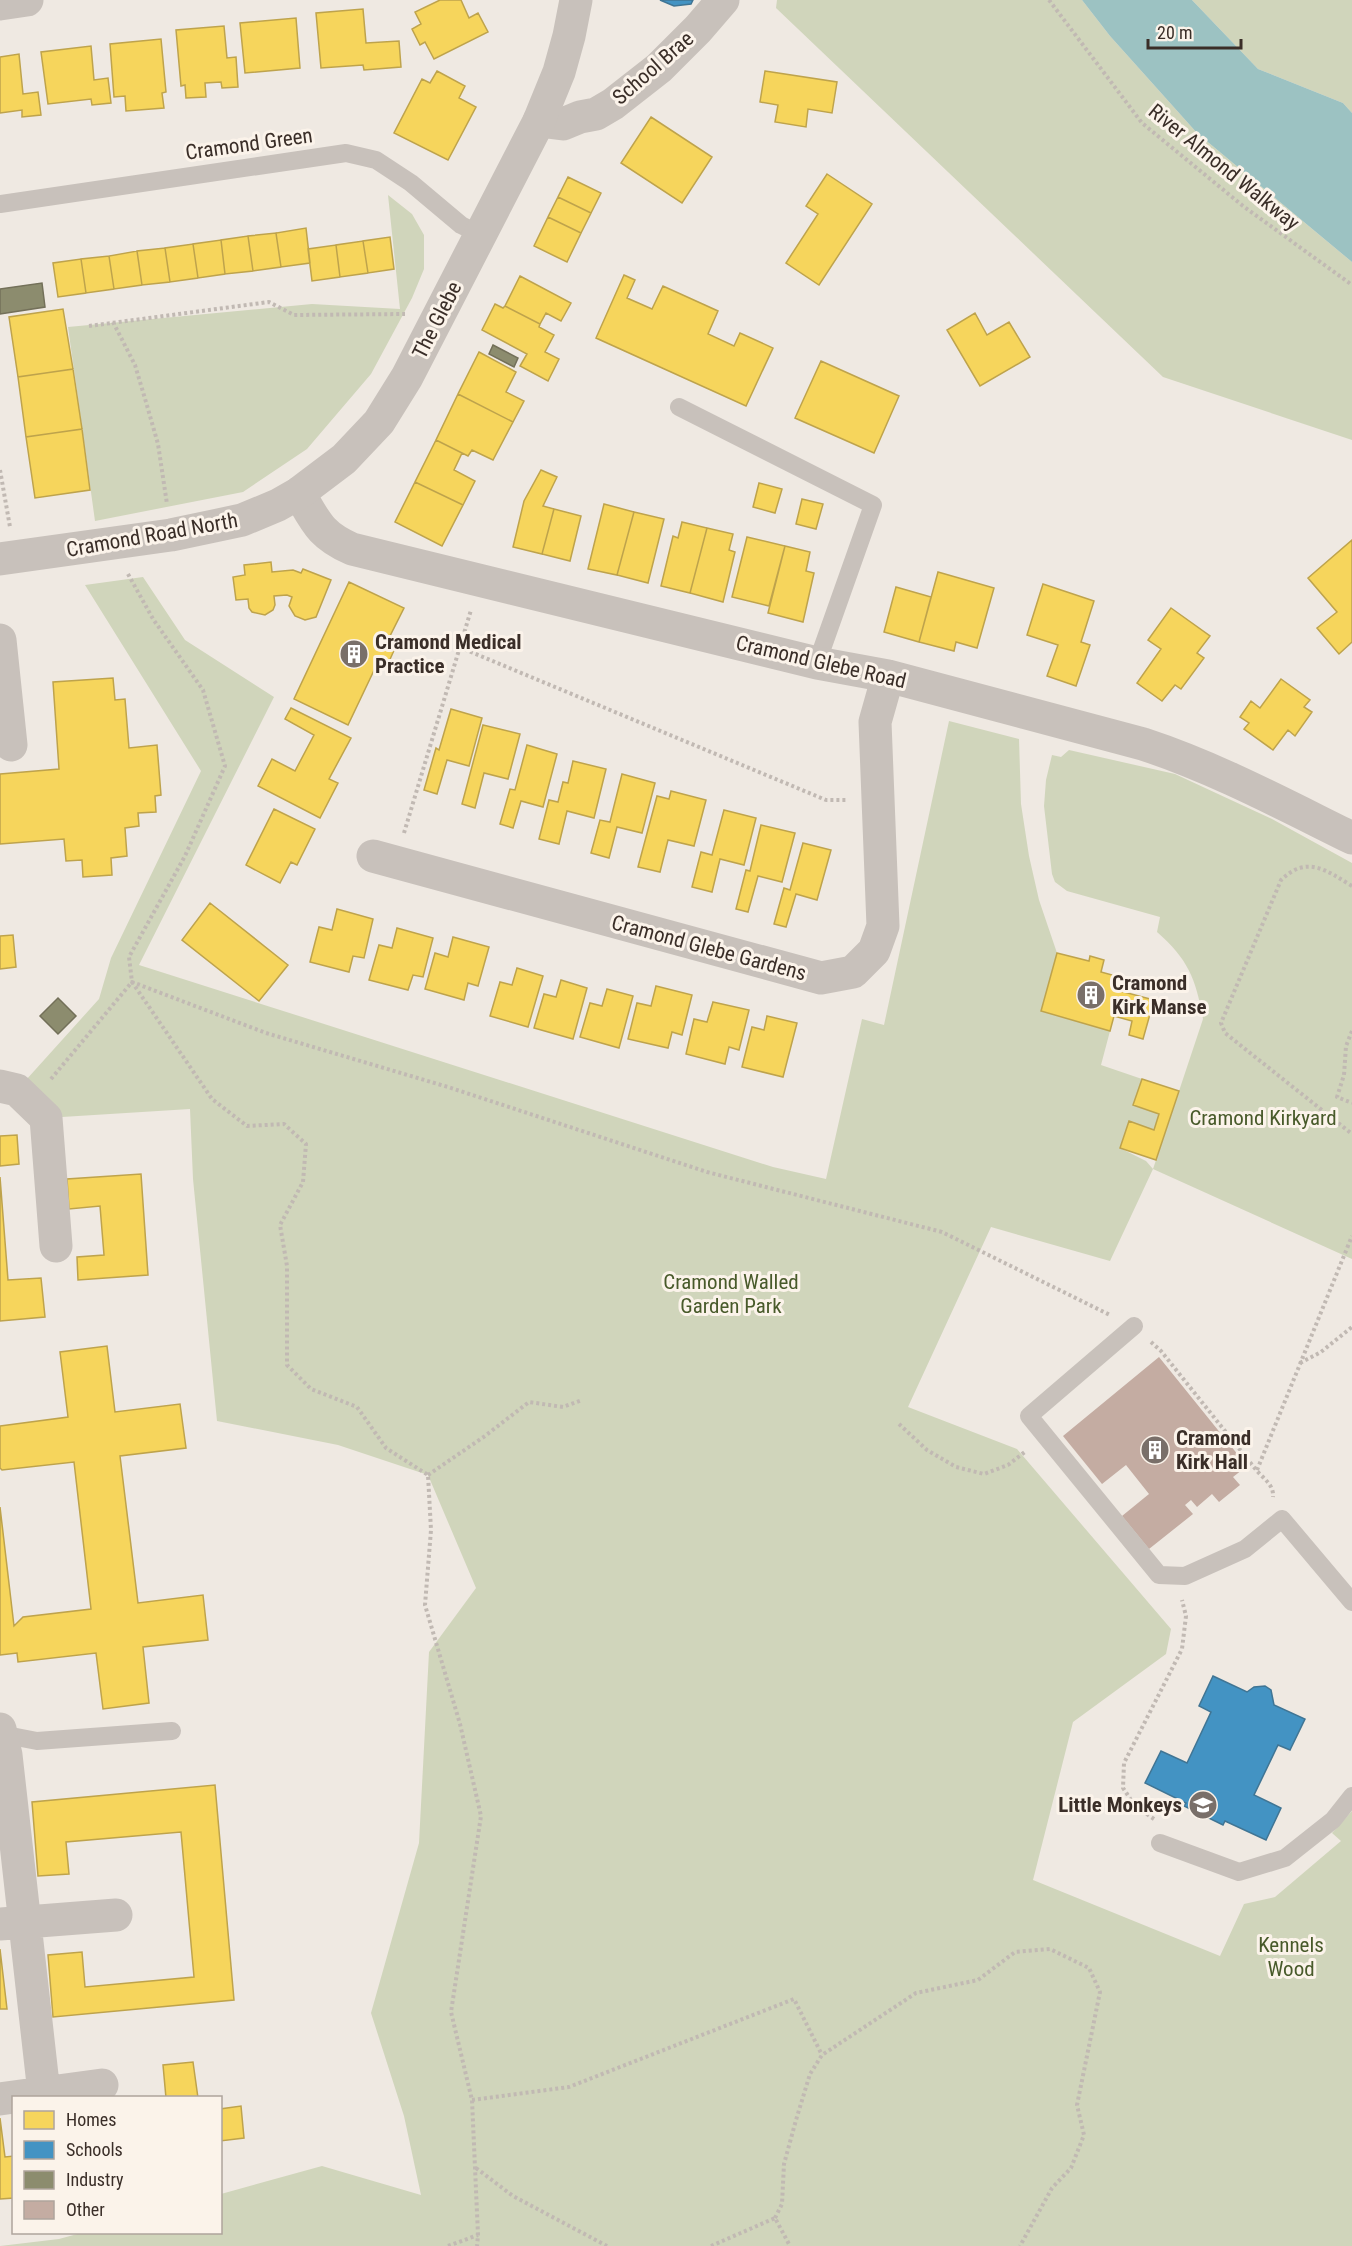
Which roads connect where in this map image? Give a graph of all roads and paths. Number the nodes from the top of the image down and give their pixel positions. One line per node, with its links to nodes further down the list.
1 (27, 0): 5 (street)
2 (576, 0): 6 (street, The Glebe)
3 (723, 0): 6 (street, School Brae)
4 (1049, 0): 9 (path, River Almond Walkway)
5 (0, 4)
6 (539, 121): 8 (street, The Glebe)
7 (0, 204): 8 (lane, Cramond Green)
8 (481, 235): 12 (street, The Glebe)
9 (1352, 285)
10 (113, 322): 11 (path); 12 (path); 16 (path)
11 (89, 326)
12 (433, 327): 15 (street, The Glebe)
13 (679, 407): 22 (lane)
14 (0, 470): 18 (path)
15 (299, 493): 16 (street, Cramond Road North); 19 (street, Cramond Glebe Road)
16 (171, 535): 17 (street, Cramond Road North)
17 (111, 545): 18 (street, Cramond Road North); 29 (path)
18 (8, 558)
19 (480, 579): 21 (path); 22 (street, Cramond Glebe Road)
20 (0, 640): 24 (street)
21 (459, 647): 25 (path); 27 (path)
22 (817, 663): 23 (street, Cramond Glebe Road)
23 (888, 676): 25 (street, Cramond Glebe Gardens); 26 (street, Cramond Glebe Road)
24 (6, 748)
25 (878, 801): 27 (street, Cramond Glebe Gardens)
26 (1352, 838)
27 (384, 859)
28 (1352, 886): 34 (path)
29 (132, 982): 33 (path); 37 (path); 44 (path)
30 (1352, 1031): 32 (path)
31 (0, 1086): 33 (street)
32 (1352, 1103)
33 (30, 1104): 36 (street)
34 (1352, 1134)
35 (1352, 1236): 39 (path)
36 (56, 1246)
37 (1134, 1326): 42 (lane); 43 (path)
38 (1352, 1327): 39 (path)
39 (1300, 1363): 43 (path)
40 (582, 1400): 44 (path)
41 (899, 1424): 42 (path)
42 (1045, 1436): 46 (lane)
43 (1257, 1471): 45 (path)
44 (428, 1475): 58 (path)
45 (1282, 1519): 46 (lane); 47 (lane)
46 (1176, 1576): 51 (path)
47 (1352, 1602)
48 (1, 1731): 49 (lane); 53 (street)
49 (172, 1731)
50 (1352, 1796): 51 (lane)
51 (1160, 1843)
52 (116, 1915): 53 (street)
53 (13, 1923): 56 (street)
54 (822, 2055): 58 (path); 60 (path); 67 (path)
55 (102, 2085): 56 (street)
56 (44, 2093): 57 (street)
57 (22, 2096)
58 (472, 2100): 59 (path)
59 (475, 2168): 61 (path); 64 (path)
60 (775, 2218): 65 (path); 66 (path)
61 (478, 2235): 62 (path); 63 (path)
62 (448, 2246)
63 (477, 2246)
64 (607, 2246)
65 (711, 2246)
66 (790, 2246)
67 (1020, 2246)

